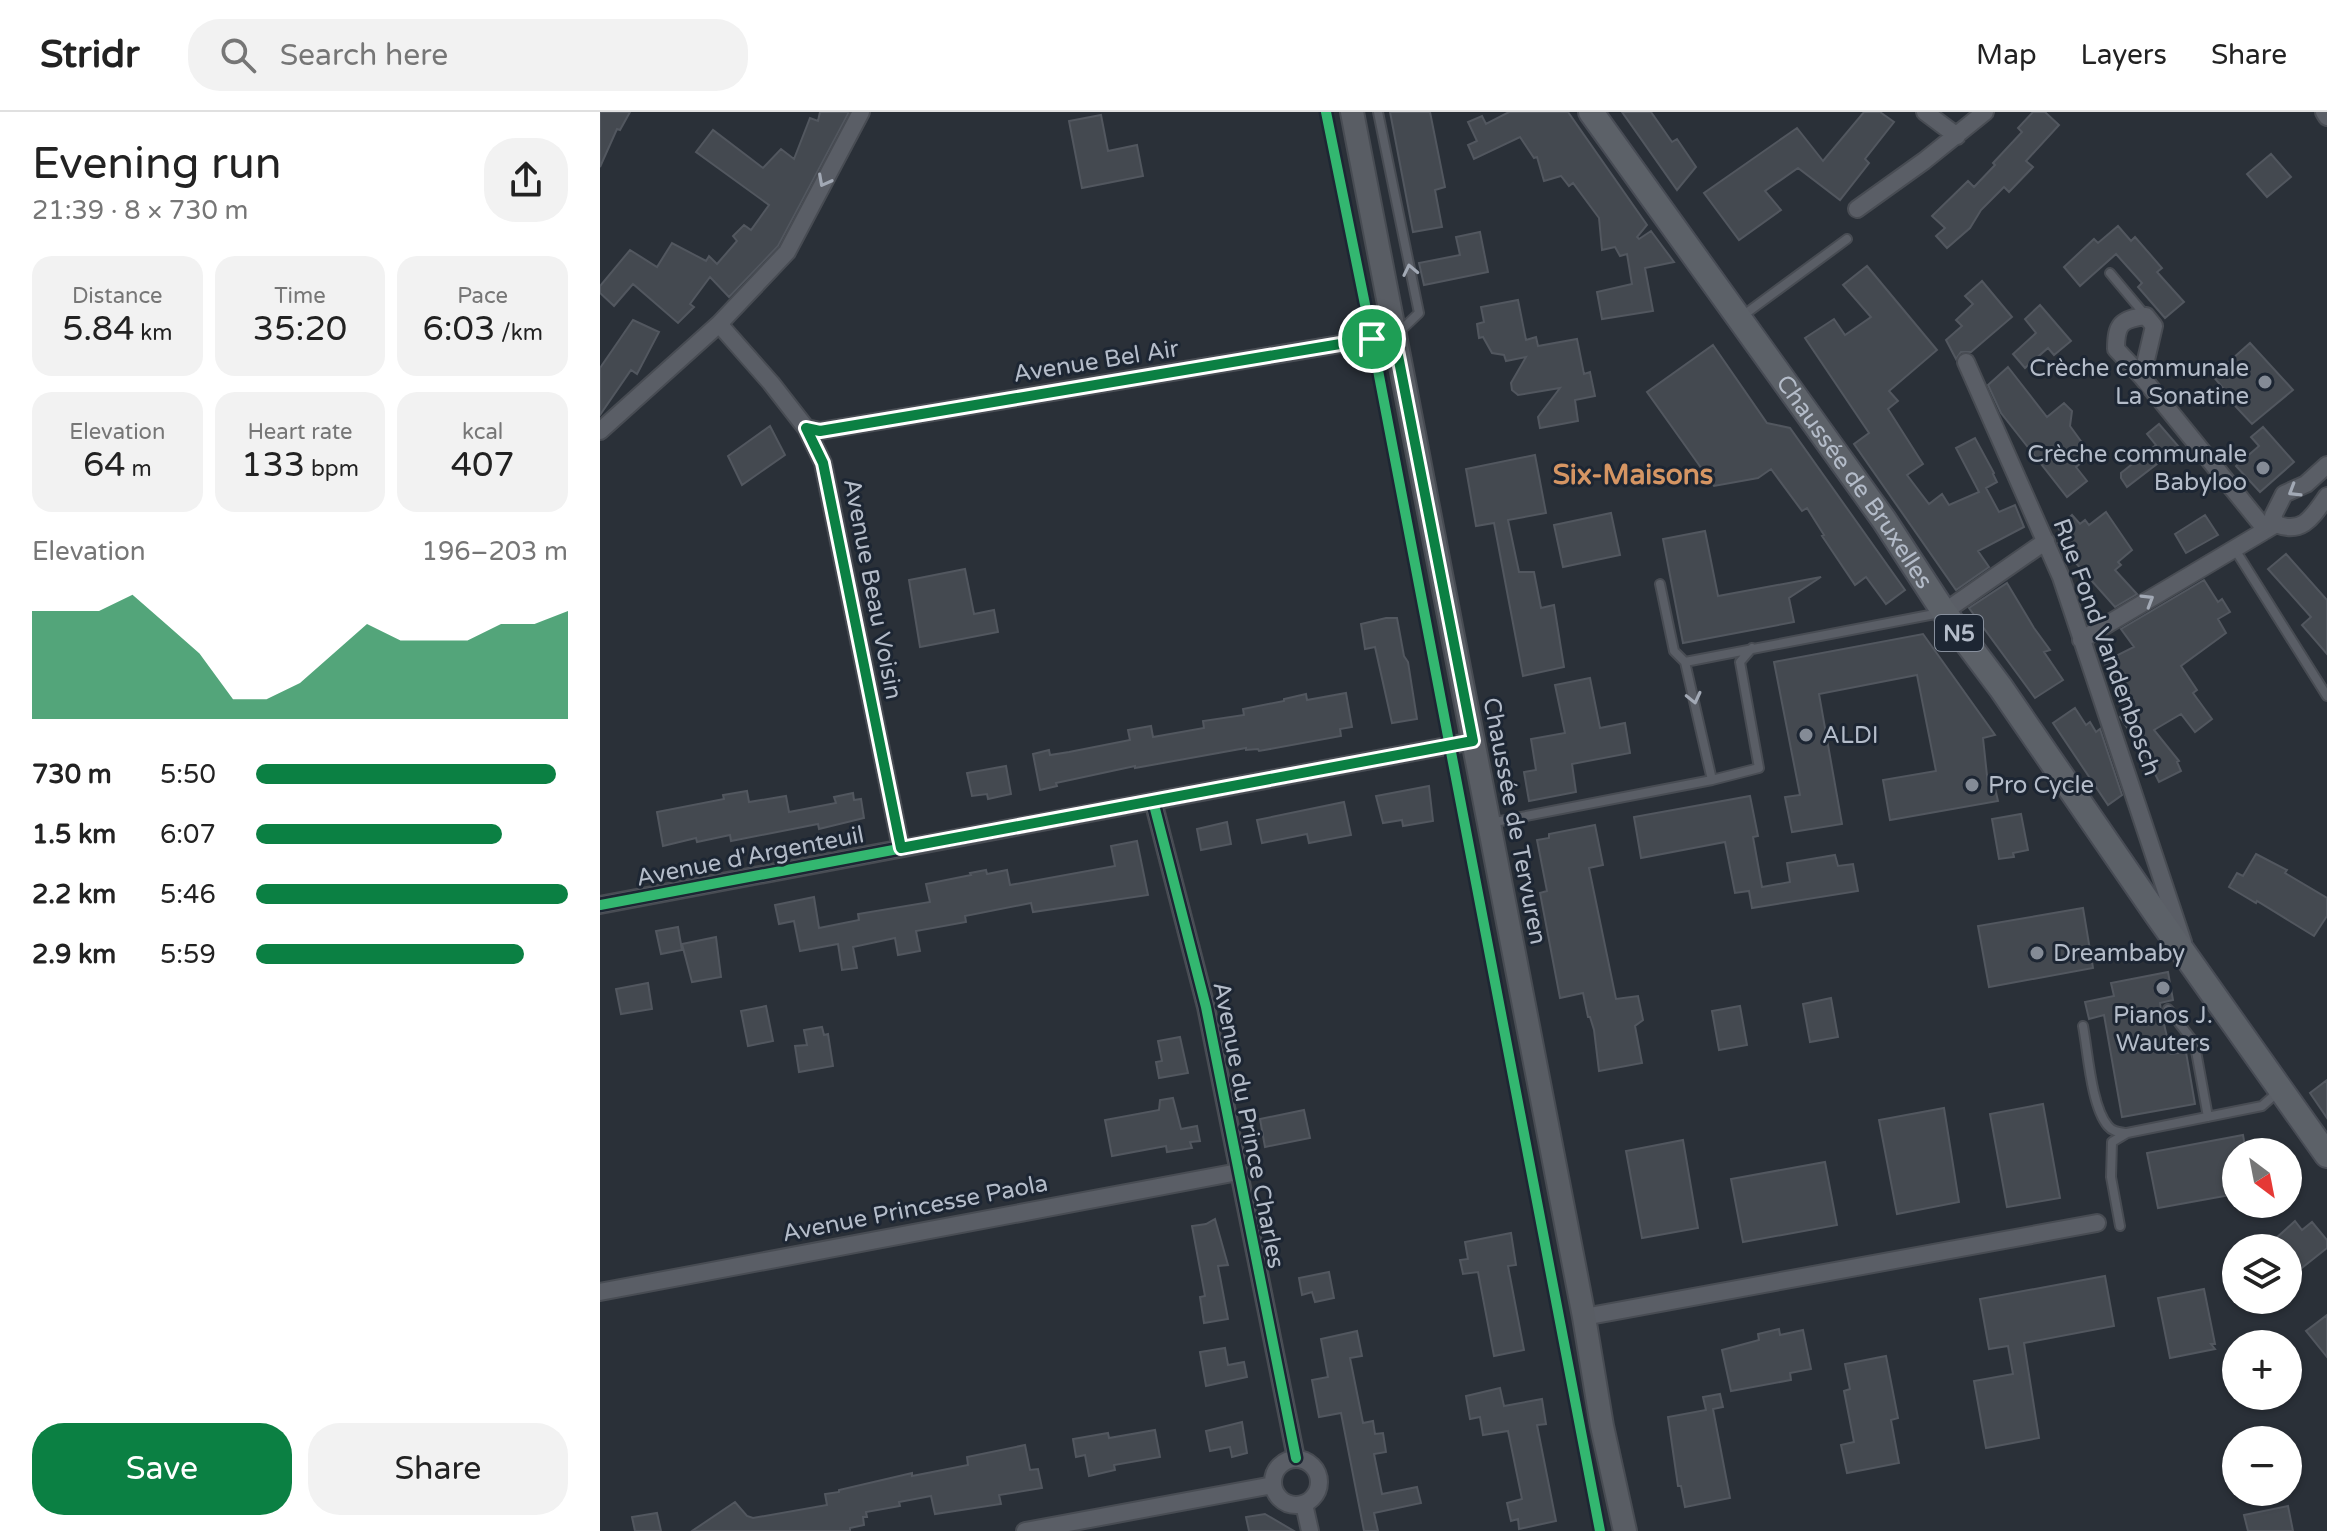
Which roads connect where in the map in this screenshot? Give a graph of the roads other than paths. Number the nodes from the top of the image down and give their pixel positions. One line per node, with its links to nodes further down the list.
1 (861, 112): 15 (street, one-way to 15)
2 (1352, 112): 16 (main road, Chaussée de Tervuren)
3 (1378, 112): 16 (lane, one-way to 3)
4 (1591, 112): 14 (main road, Chaussée de Bruxelles / N5)
5 (1925, 112): 9 (street)
6 (1985, 112): 9 (street)
7 (2324, 112): 8 (street)
8 (2327, 117)
9 (1957, 136): 10 (street)
10 (1857, 209)
11 (1847, 239): 14 (lane)
12 (2110, 273): 13 (lane)
13 (2146, 316): 18 (street); 18 (street)
14 (1739, 318): 27 (main road, Chaussée de Bruxelles / N5)
15 (719, 324): 19 (street, Avenue Beau Voisin); 20 (street)
16 (1394, 335): 19 (street, Avenue Bel Air); 32 (main road, Chaussée de Tervuren)
17 (1966, 362): 24 (street, Rue Fond Vandenbosch)
18 (2142, 377): 23 (street)
19 (806, 428): 36 (street, Avenue Beau Voisin)
20 (600, 431)
21 (2327, 465): 23 (street, one-way to 23)
22 (2327, 496): 23 (street)
23 (2271, 527): 25 (street)
24 (2046, 541): 27 (street); 28 (street, Rue Fond Vandenbosch)
25 (2233, 548): 28 (street, one-way to 25); 31 (lane)
26 (1660, 584): 30 (lane)
27 (1944, 612): 29 (lane); 38 (main road, Chaussée de Bruxelles / N5)
28 (2081, 640): 38 (street, Rue Fond Vandenbosch)
29 (1752, 648): 30 (lane); 33 (lane)
30 (1685, 662): 33 (lane, one-way to 33)
31 (2327, 696)
32 (1473, 741): 34 (street, Avenue d'Argenteuil); 35 (main road, Chaussée de Tervuren)
33 (1712, 780): 35 (lane)
34 (1153, 801): 36 (street, Avenue d'Argenteuil); 45 (street, Avenue du Prince Charles)
35 (1489, 823): 49 (main road, Chaussée de Tervuren)
36 (901, 848): 37 (street, Avenue d'Argenteuil)
37 (600, 905)
38 (2187, 955): 41 (main road, Chaussée de Bruxelles / N5)
39 (2168, 1009): 42 (lane)
40 (2083, 1026): 43 (lane)
41 (2281, 1090): 42 (lane); 44 (main road, Chaussée de Bruxelles / N5)
42 (2208, 1117): 43 (lane)
43 (2127, 1133): 47 (lane)
44 (2327, 1155)
45 (1238, 1172): 48 (street, Avenue Princesse Paola); 50 (street, Avenue du Prince Charles)
46 (2097, 1223): 49 (street)
47 (2120, 1226)
48 (600, 1292)
49 (1584, 1317): 55 (main road, Chaussée de Tervuren)
50 (1296, 1458): 51 (street); 52 (street)
51 (1273, 1485): 52 (street); 53 (street)
52 (1304, 1504): 54 (street)
53 (1025, 1531)
54 (1310, 1531)
55 (1625, 1531)

